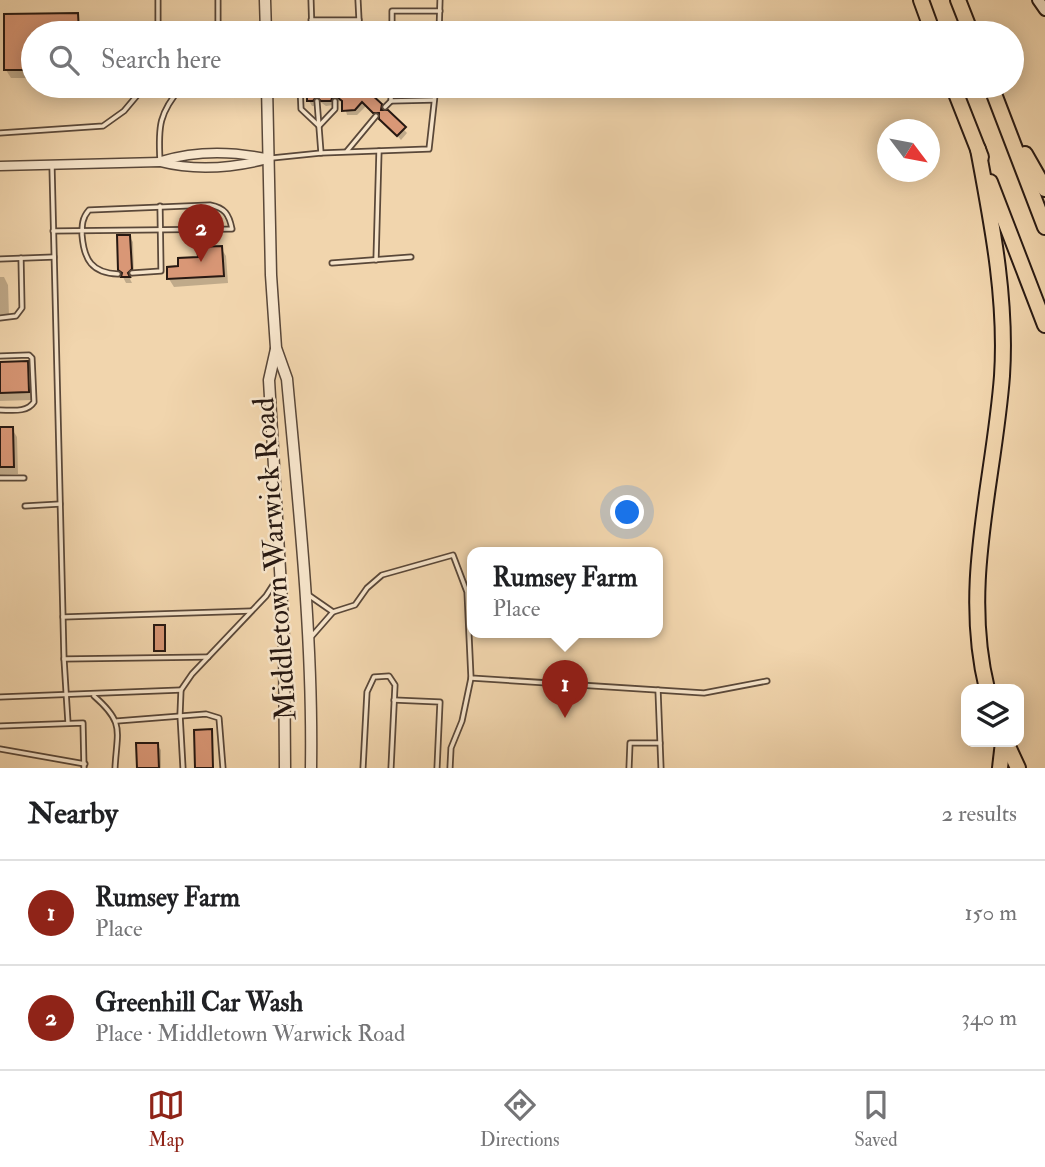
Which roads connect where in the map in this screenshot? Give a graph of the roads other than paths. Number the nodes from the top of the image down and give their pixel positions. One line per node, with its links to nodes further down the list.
1 (158, 0): 14 (lane)
2 (218, 0): 15 (lane)
3 (265, 0): 16 (street)
4 (311, 0): 12 (lane)
5 (358, 0): 13 (lane)
6 (440, 0): 11 (lane)
7 (921, 0): 19 (highway)
8 (958, 0): 20 (highway)
9 (1038, 0): 10 (main road)
10 (1045, 10)
11 (440, 11): 17 (lane); 18 (lane)
12 (312, 20): 13 (lane)
13 (359, 20)
14 (158, 21)
15 (218, 21)
16 (265, 21)
17 (392, 21)
18 (440, 21)
19 (929, 21)
20 (966, 21)
21 (135, 98): 35 (lane)
22 (172, 98): 41 (lane)
23 (267, 98): 40 (street, Middletown Warwick Road)
24 (300, 98): 34 (lane)
25 (958, 98): 36 (highway)
26 (996, 98): 32 (highway)
27 (391, 100): 28 (lane); 31 (lane)
28 (435, 100): 38 (lane)
29 (317, 101): 34 (lane)
30 (335, 101): 34 (lane)
31 (385, 107)
32 (1002, 115): 44 (highway); 46 (highway)
33 (376, 116): 37 (lane)
34 (319, 126): 39 (lane)
35 (0, 133)
36 (978, 149): 59 (highway); 79 (highway)
37 (347, 151): 38 (lane); 39 (lane)
38 (379, 151): 54 (lane)
39 (321, 153): 40 (lane)
40 (268, 159): 41 (street); 60 (street, Middletown Warwick Road)
41 (160, 162): 42 (street)
42 (52, 164): 43 (street); 48 (lane)
43 (0, 166)
44 (1045, 189)
45 (160, 206): 47 (lane); 47 (lane); 49 (lane)
46 (1045, 228)
47 (161, 230): 49 (lane); 56 (lane)
48 (54, 231): 49 (lane); 50 (lane)
49 (82, 231): 57 (lane)
50 (54, 257): 52 (lane); 65 (lane)
51 (411, 257): 54 (lane)
52 (21, 258): 53 (lane); 58 (lane)
53 (0, 259)
54 (376, 260): 55 (lane)
55 (332, 263)
56 (132, 273)
57 (118, 274)
58 (0, 318)
59 (1045, 325)
60 (276, 348): 67 (street, Middletown Warwick Road); 69 (street, Middletown Warwick Road)
61 (0, 356): 62 (lane)
62 (0, 410)
63 (0, 478): 64 (lane)
64 (24, 478)
65 (60, 504): 66 (lane); 72 (lane)
66 (25, 506)
67 (280, 570): 70 (lane); 98 (street, Middletown Warwick Road)
68 (467, 592): 71 (lane)
69 (306, 593): 71 (lane); 74 (street, Middletown Warwick Road)
70 (251, 611): 72 (lane); 75 (lane)
71 (332, 612): 74 (lane)
72 (63, 617): 76 (lane)
73 (469, 638): 77 (lane)
74 (308, 640): 99 (street, Middletown Warwick Road)
75 (208, 657): 76 (lane); 80 (lane)
76 (64, 659): 82 (lane)
77 (471, 678): 81 (lane); 103 (lane)
78 (767, 681): 81 (lane)
79 (986, 684)
80 (181, 690): 83 (lane); 86 (lane)
81 (658, 690): 90 (lane)
82 (68, 695): 83 (lane); 84 (lane); 88 (lane)
83 (92, 695): 87 (lane)
84 (0, 697)
85 (394, 699): 100 (lane); 101 (lane); 102 (lane)
86 (180, 715): 87 (lane); 96 (lane); 97 (lane)
87 (117, 721): 95 (lane)
88 (68, 723): 89 (lane); 94 (lane)
89 (0, 726)
90 (660, 743): 104 (lane); 105 (lane)
91 (1003, 747): 106 (highway)
92 (1007, 747): 107 (highway)
93 (0, 749): 94 (lane)
94 (85, 766)
95 (116, 768)
96 (183, 768)
97 (223, 768)
98 (285, 768)
99 (311, 768)
100 (363, 768)
101 (391, 768)
102 (437, 768)
103 (450, 768)
104 (629, 768)
105 (661, 768)
106 (1000, 768)
107 (1018, 768)

